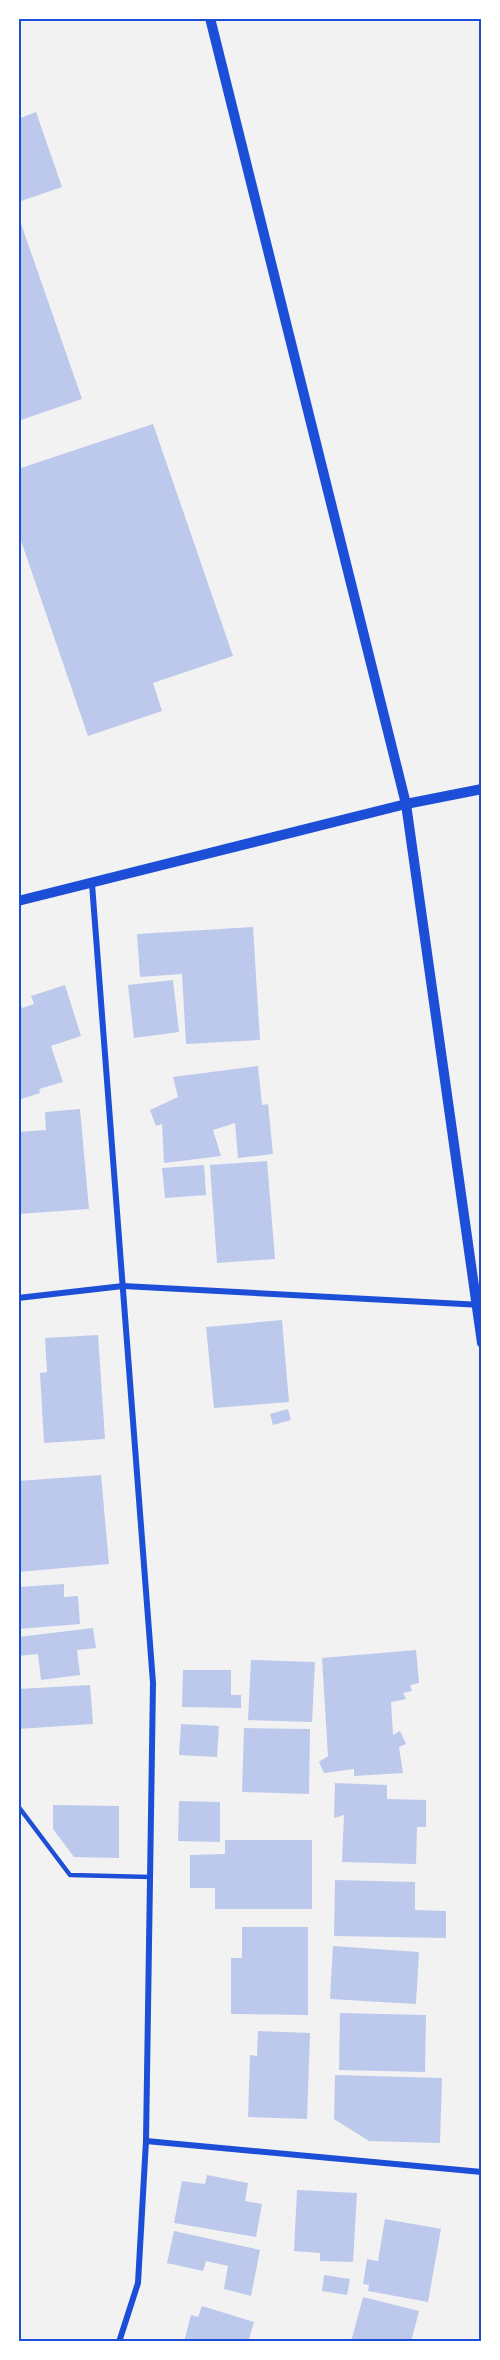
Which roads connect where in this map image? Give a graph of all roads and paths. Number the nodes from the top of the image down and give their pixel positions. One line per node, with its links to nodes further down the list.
1 (210, 18): 3 (street)
2 (482, 789): 3 (street)
3 (406, 804): 4 (street); 8 (street)
4 (92, 884): 5 (street); 6 (street)
5 (18, 901)
6 (123, 1286): 7 (street); 8 (street); 11 (street)
7 (18, 1298)
8 (480, 1306): 9 (street)
9 (482, 1343)
10 (18, 1806): 11 (lane)
11 (150, 1877): 12 (street)
12 (146, 2140): 13 (street); 14 (street)
13 (482, 2172)
14 (119, 2342)

